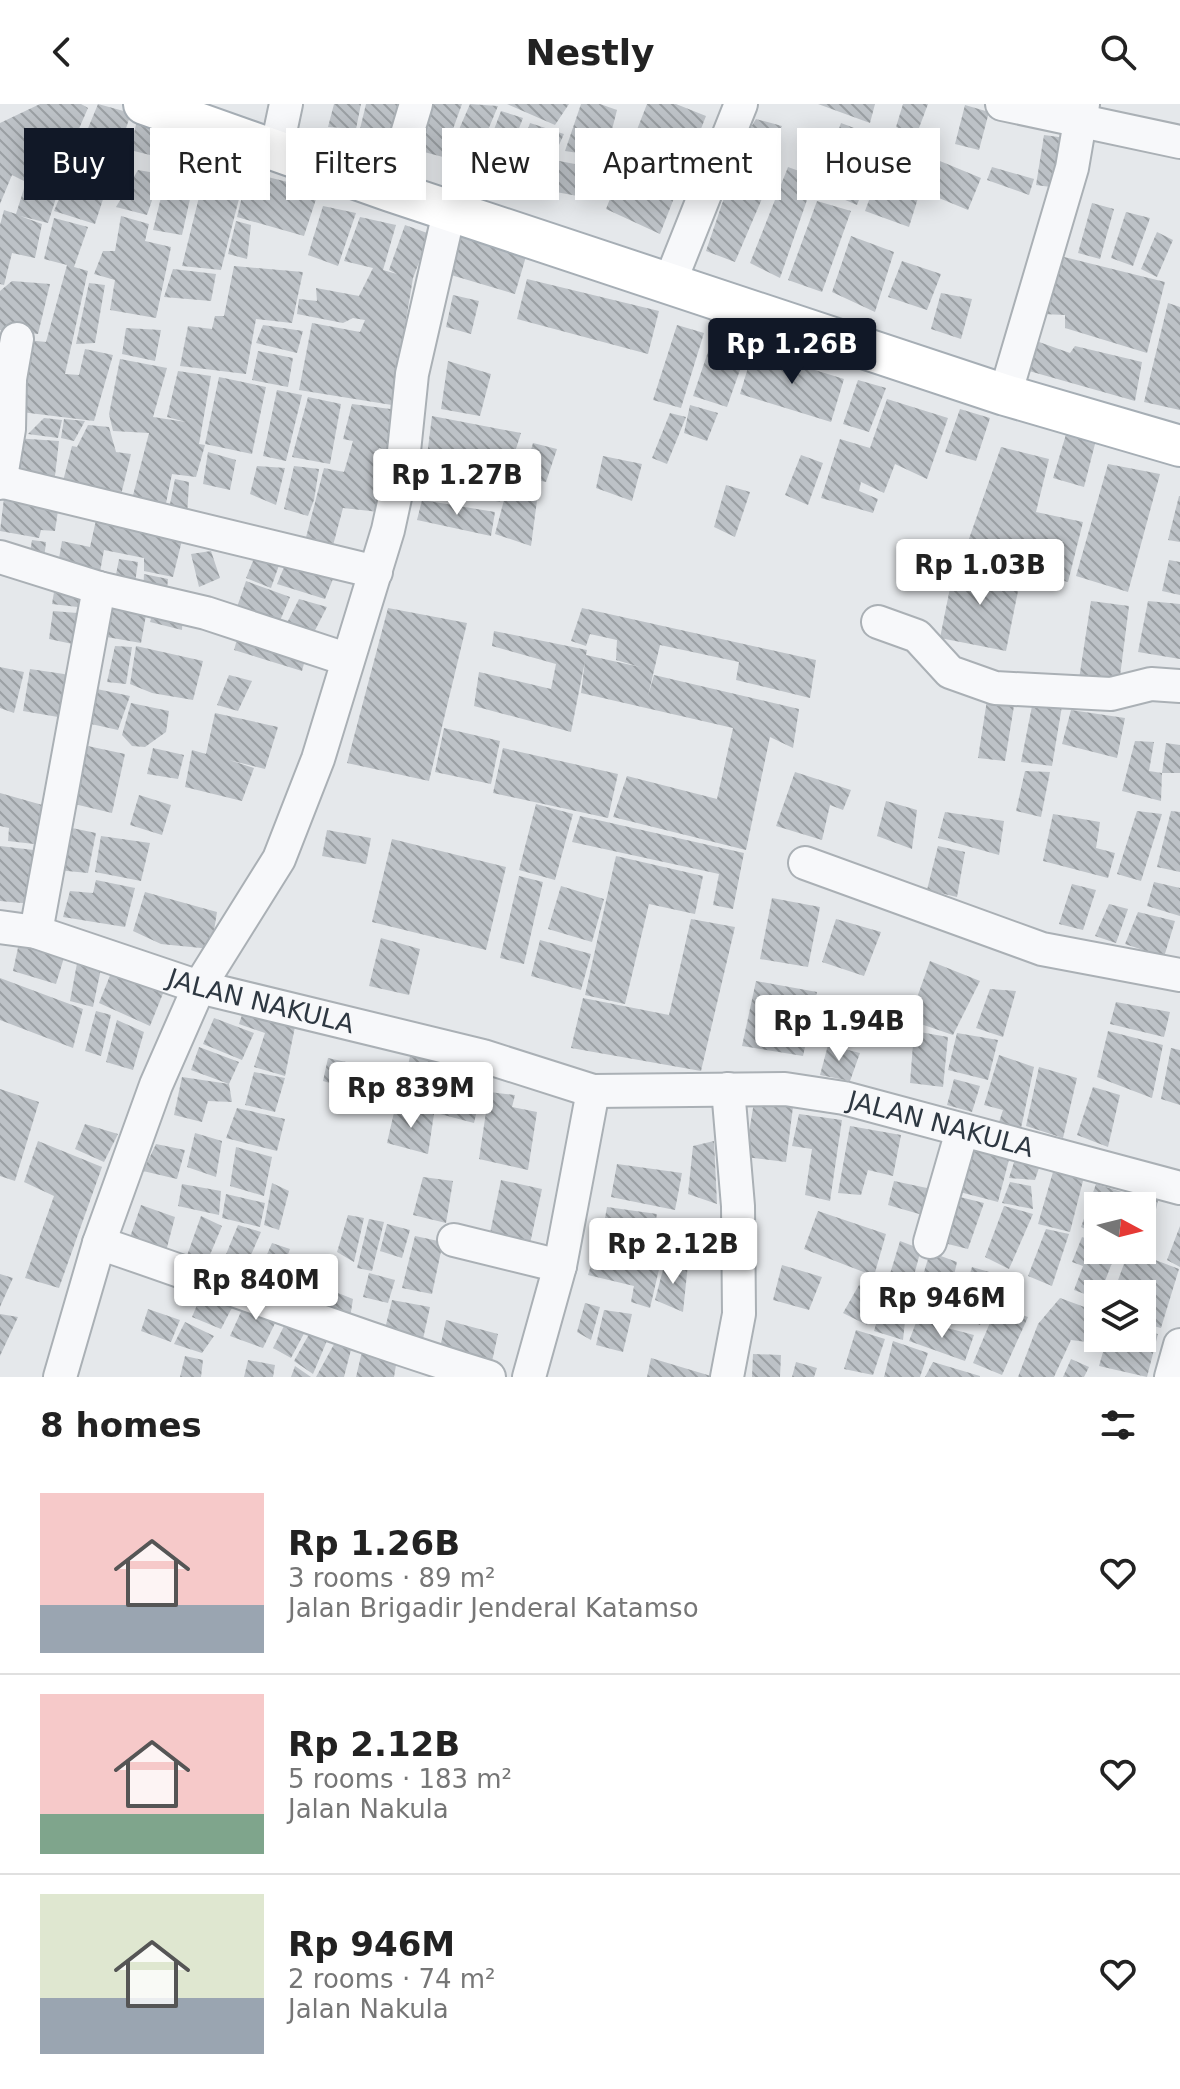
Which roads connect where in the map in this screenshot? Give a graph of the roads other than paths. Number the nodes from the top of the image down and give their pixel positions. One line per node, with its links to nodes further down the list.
1 (144, 104): 9 (main road)
2 (286, 104): 9 (street)
3 (416, 104): 7 (street)
4 (741, 104): 13 (street)
5 (1002, 104): 6 (street)
6 (1082, 114): 8 (street); 16 (street)
7 (409, 128)
8 (1180, 142)
9 (276, 151): 10 (main road)
10 (286, 155)
11 (422, 200): 12 (main road)
12 (450, 208): 13 (main road); 20 (street)
13 (670, 282): 16 (main road)
14 (17, 339): 15 (street)
15 (5, 378): 18 (street)
16 (1005, 395): 17 (main road)
17 (1180, 446)
18 (0, 482): 20 (street)
19 (0, 557): 21 (street)
20 (376, 572): 23 (street)
21 (99, 588): 23 (street); 26 (street)
22 (878, 622): 24 (street)
23 (346, 659): 28 (street)
24 (1180, 686)
25 (805, 863): 27 (street)
26 (10, 933): 28 (street, JALAN NAKULA)
27 (1180, 975)
28 (199, 987): 30 (street, JALAN NAKULA); 35 (street)
29 (728, 1089): 30 (street, JALAN NAKULA); 31 (street, JALAN NAKULA); 40 (street)
30 (593, 1091): 36 (street)
31 (962, 1131): 32 (street, JALAN NAKULA); 34 (street)
32 (1180, 1188)
33 (454, 1240): 36 (street)
34 (930, 1242)
35 (99, 1243): 37 (street); 38 (street)
36 (560, 1266): 39 (street)
37 (60, 1377)
38 (489, 1377)
39 (529, 1377)
40 (727, 1377)

